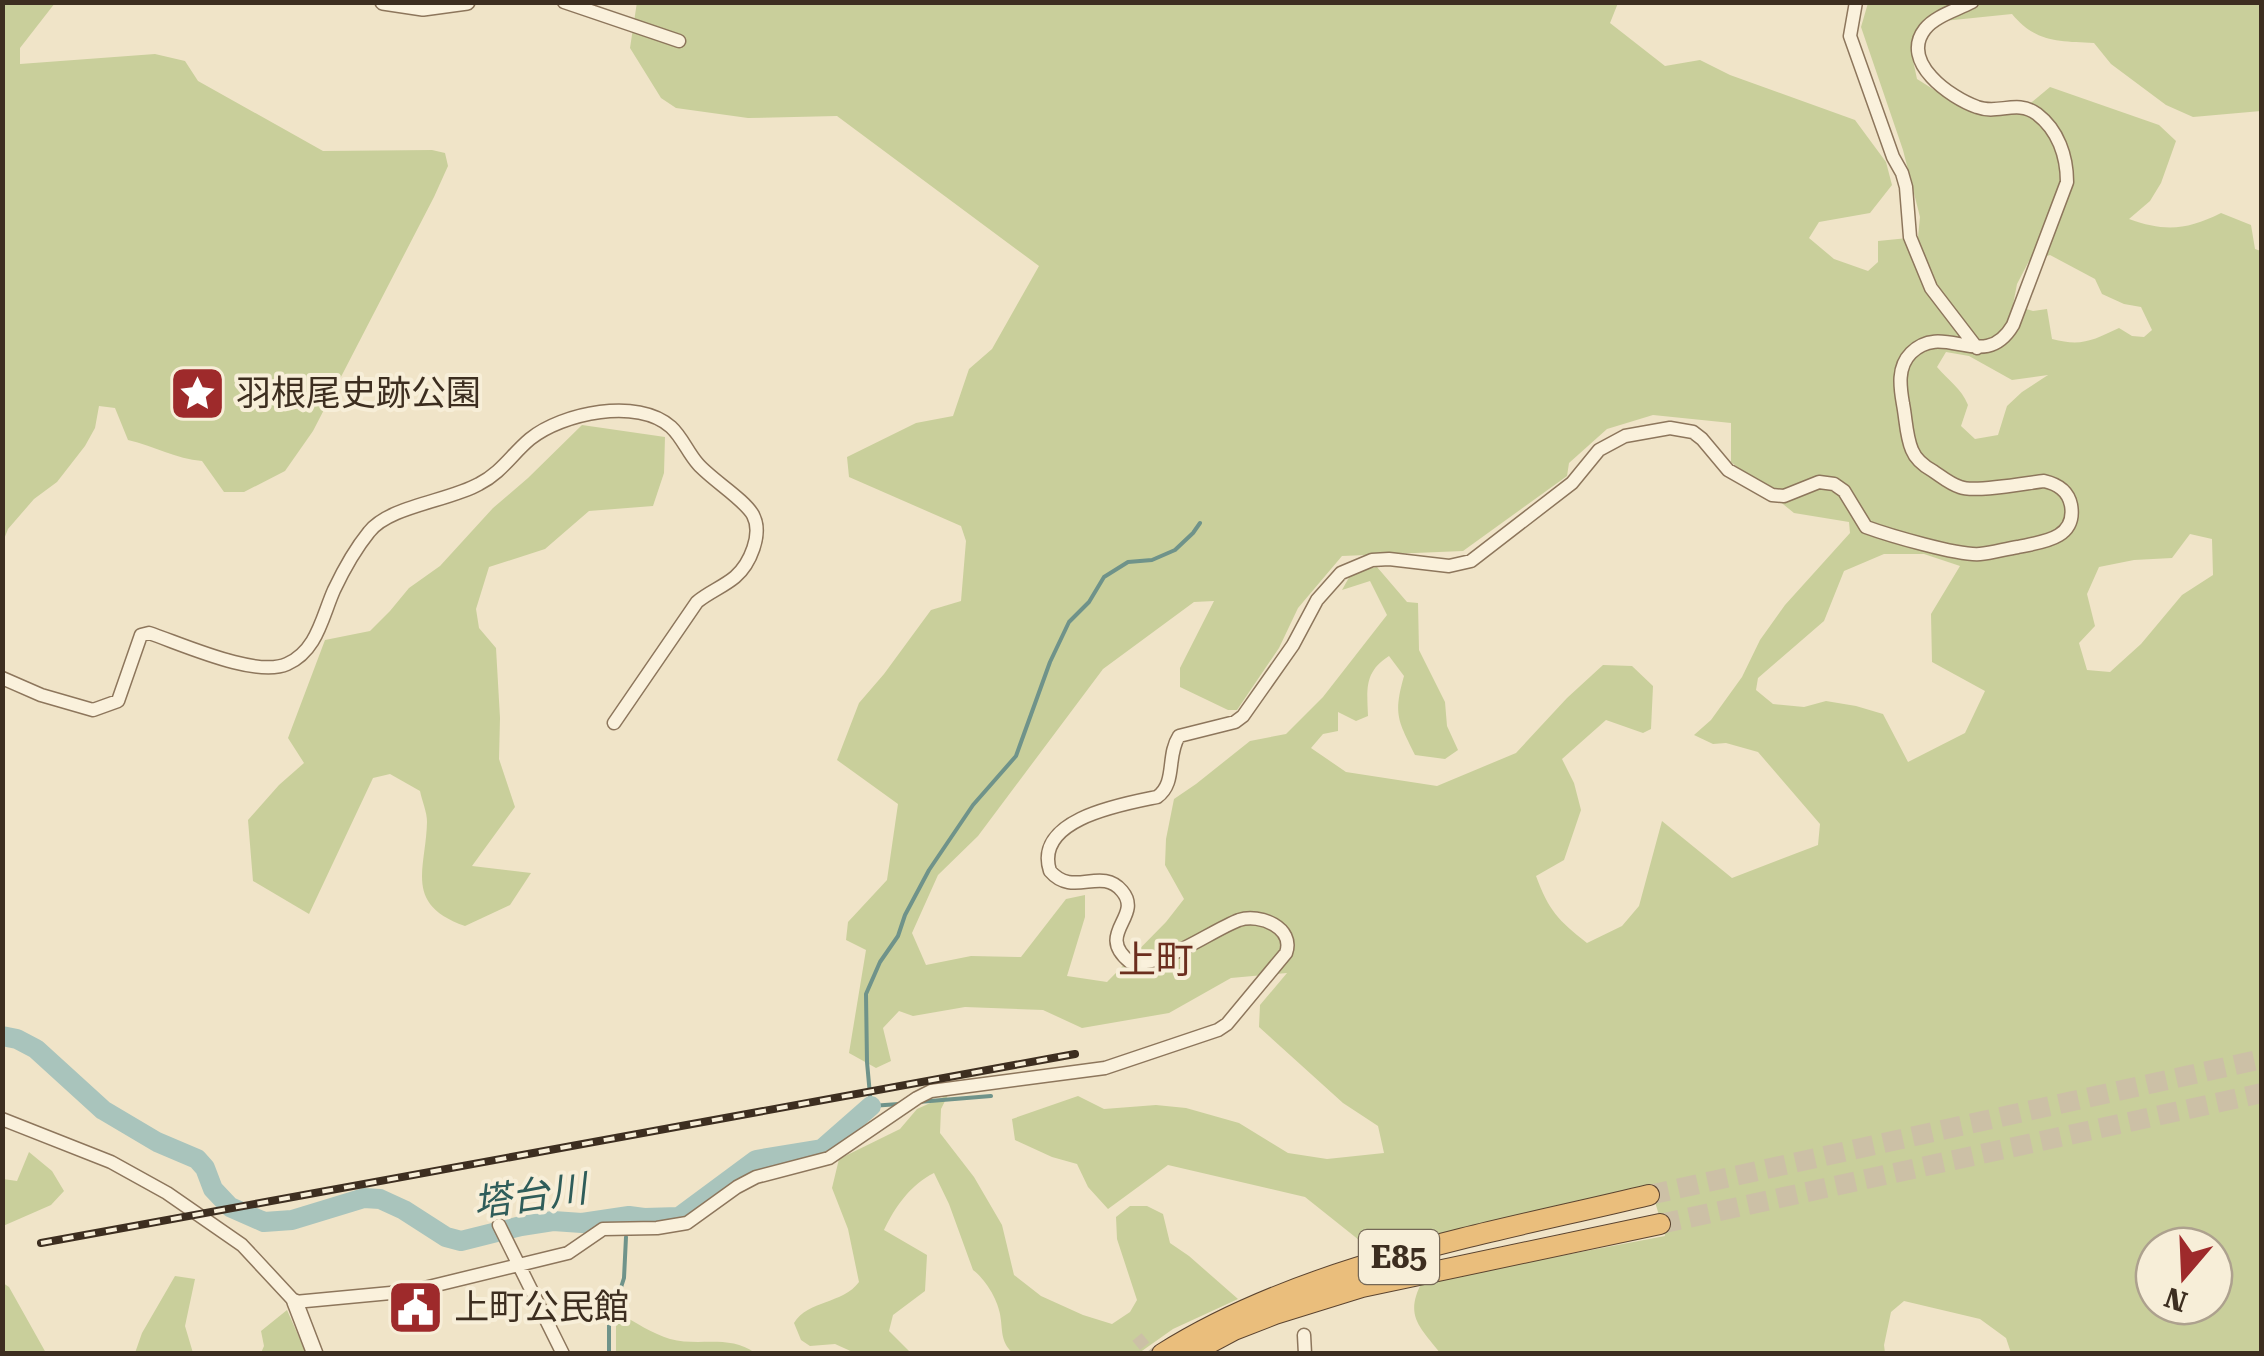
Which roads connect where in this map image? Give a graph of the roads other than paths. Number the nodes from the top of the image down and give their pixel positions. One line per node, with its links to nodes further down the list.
1 (382, 2): 2 (street)
2 (467, 2)
3 (564, 2): 6 (street)
4 (1856, 2): 7 (street)
5 (1972, 2): 7 (street)
6 (680, 41)
7 (1977, 348): 14 (street)
8 (2, 678): 9 (street)
9 (614, 723)
10 (2, 1119): 15 (street)
11 (1649, 1194): 19 (highway, E85)
12 (1660, 1224): 20 (highway, E85)
13 (502, 1231): 14 (street)
14 (518, 1264): 15 (street); 18 (street)
15 (295, 1302): 17 (street)
16 (1304, 1335): 21 (street)
17 (315, 1354)
18 (563, 1354)
19 (1162, 1354)
20 (1189, 1354)
21 (1305, 1354)

